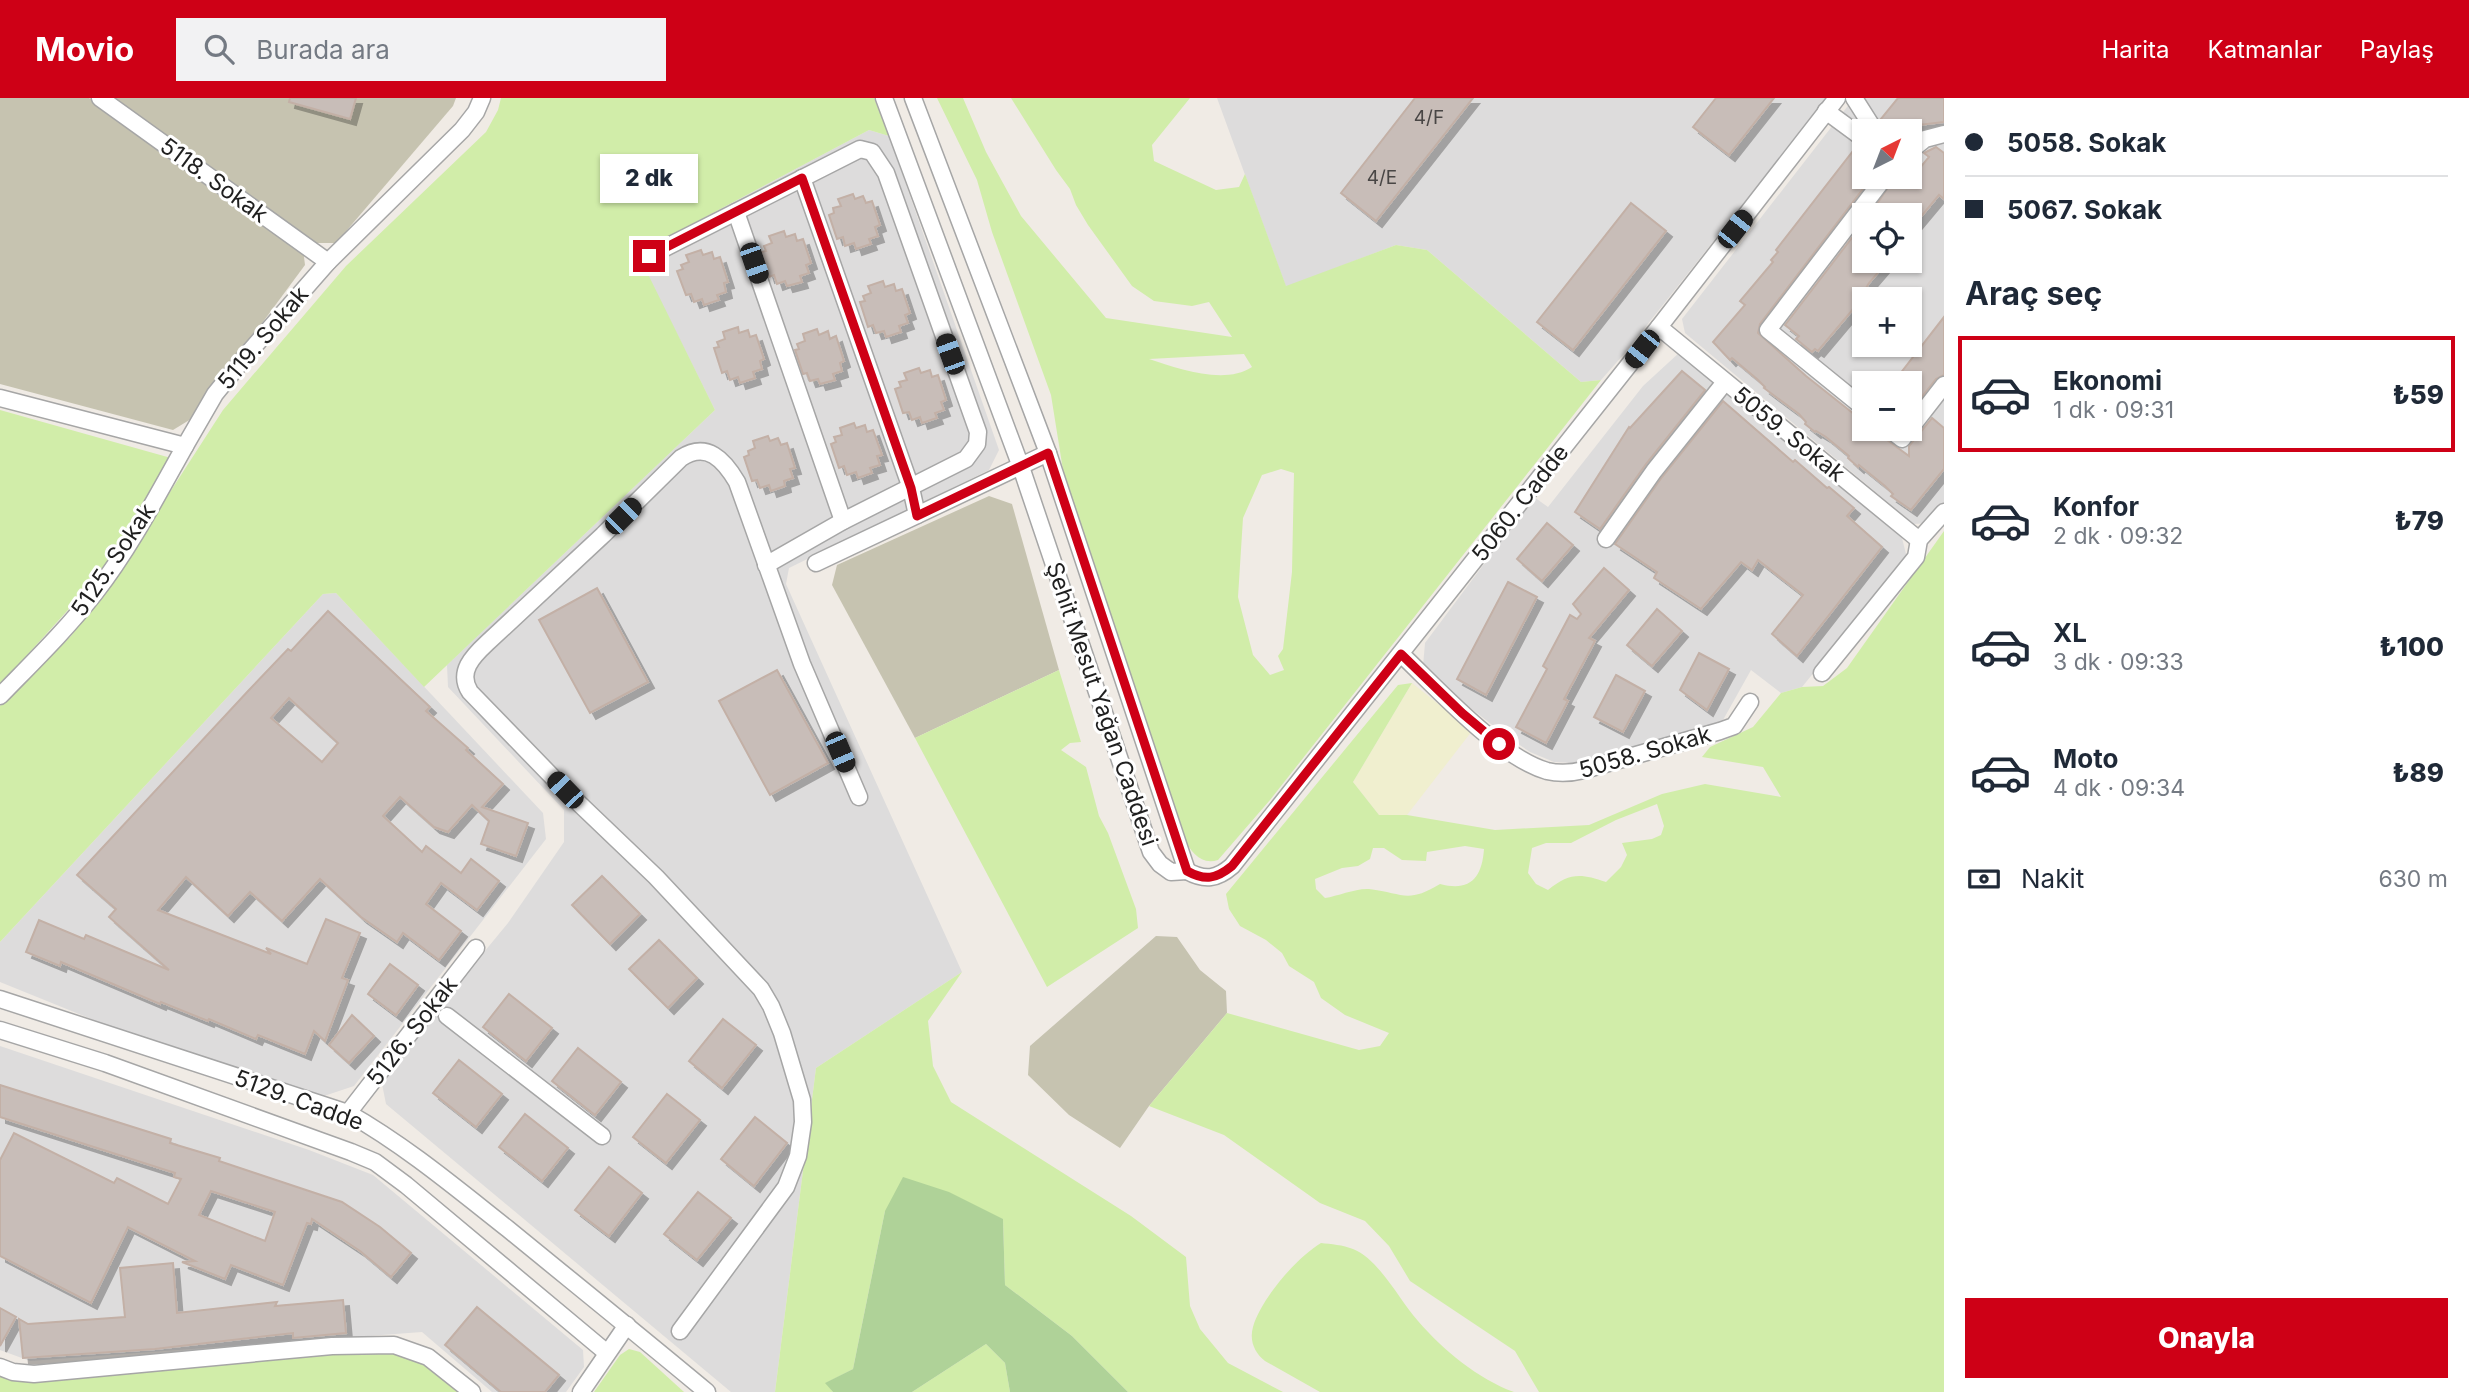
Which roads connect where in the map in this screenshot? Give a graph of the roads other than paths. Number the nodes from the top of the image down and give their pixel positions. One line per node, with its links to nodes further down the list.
1 (100, 98): 16 (street, 5118. Sokak)
2 (482, 98): 16 (street, 5119. Sokak)
3 (884, 98): 25 (street, Şehit Mesut Yağan Caddesi)
4 (913, 98): 24 (street, Şehit Mesut Yağan Caddesi)
5 (1837, 98): 7 (street, 5060. Cadde)
6 (1854, 98): 8 (street)
7 (1826, 111): 9 (street); 17 (street, 5060. Cadde)
8 (1867, 119)
9 (1852, 130)
10 (1944, 134): 11 (street)
11 (1922, 141)
12 (802, 178): 14 (street); 26 (street); 26 (street)
13 (1876, 189): 21 (street)
14 (736, 212): 15 (street); 29 (street)
15 (649, 256)
16 (328, 262): 23 (street, 5119. Sokak)
17 (1659, 327): 18 (street, 5059. Sokak); 34 (street, 5060. Cadde)
18 (1725, 382): 30 (street); 31 (street, 5059. Sokak)
19 (1944, 385): 22 (street)
20 (0, 398): 23 (street)
21 (1852, 398)
22 (1922, 413)
23 (185, 446): 36 (street, 5125. Sokak)
24 (1048, 453): 25 (street); 39 (street, Şehit Mesut Yağan Caddesi)
25 (1021, 467): 28 (street); 39 (street, Şehit Mesut Yağan Caddesi)
26 (911, 488): 28 (street); 29 (street)
27 (1944, 512): 31 (street)
28 (917, 516): 32 (street)
29 (843, 521): 33 (street)
30 (1606, 539)
31 (1919, 540): 35 (street)
32 (816, 563)
33 (766, 565): 38 (street); 47 (street)
34 (1401, 654): 37 (street, 5058. Sokak); 39 (street, 5060. Cadde)
35 (1822, 673)
36 (0, 696)
37 (1750, 702)
38 (859, 797)
39 (1187, 871)
40 (476, 948): 44 (street, 5126. Sokak)
41 (0, 999): 44 (street, 5129. Cadde)
42 (447, 1016): 45 (street)
43 (0, 1030): 48 (street, 5129. Cadde)
44 (348, 1113): 46 (street, 5129. Cadde)
45 (602, 1136)
46 (627, 1325): 48 (street); 52 (street, 5129. Cadde)
47 (680, 1331)
48 (607, 1353): 51 (street)
49 (0, 1367): 50 (street)
50 (472, 1392)
51 (581, 1392)
52 (706, 1392)

